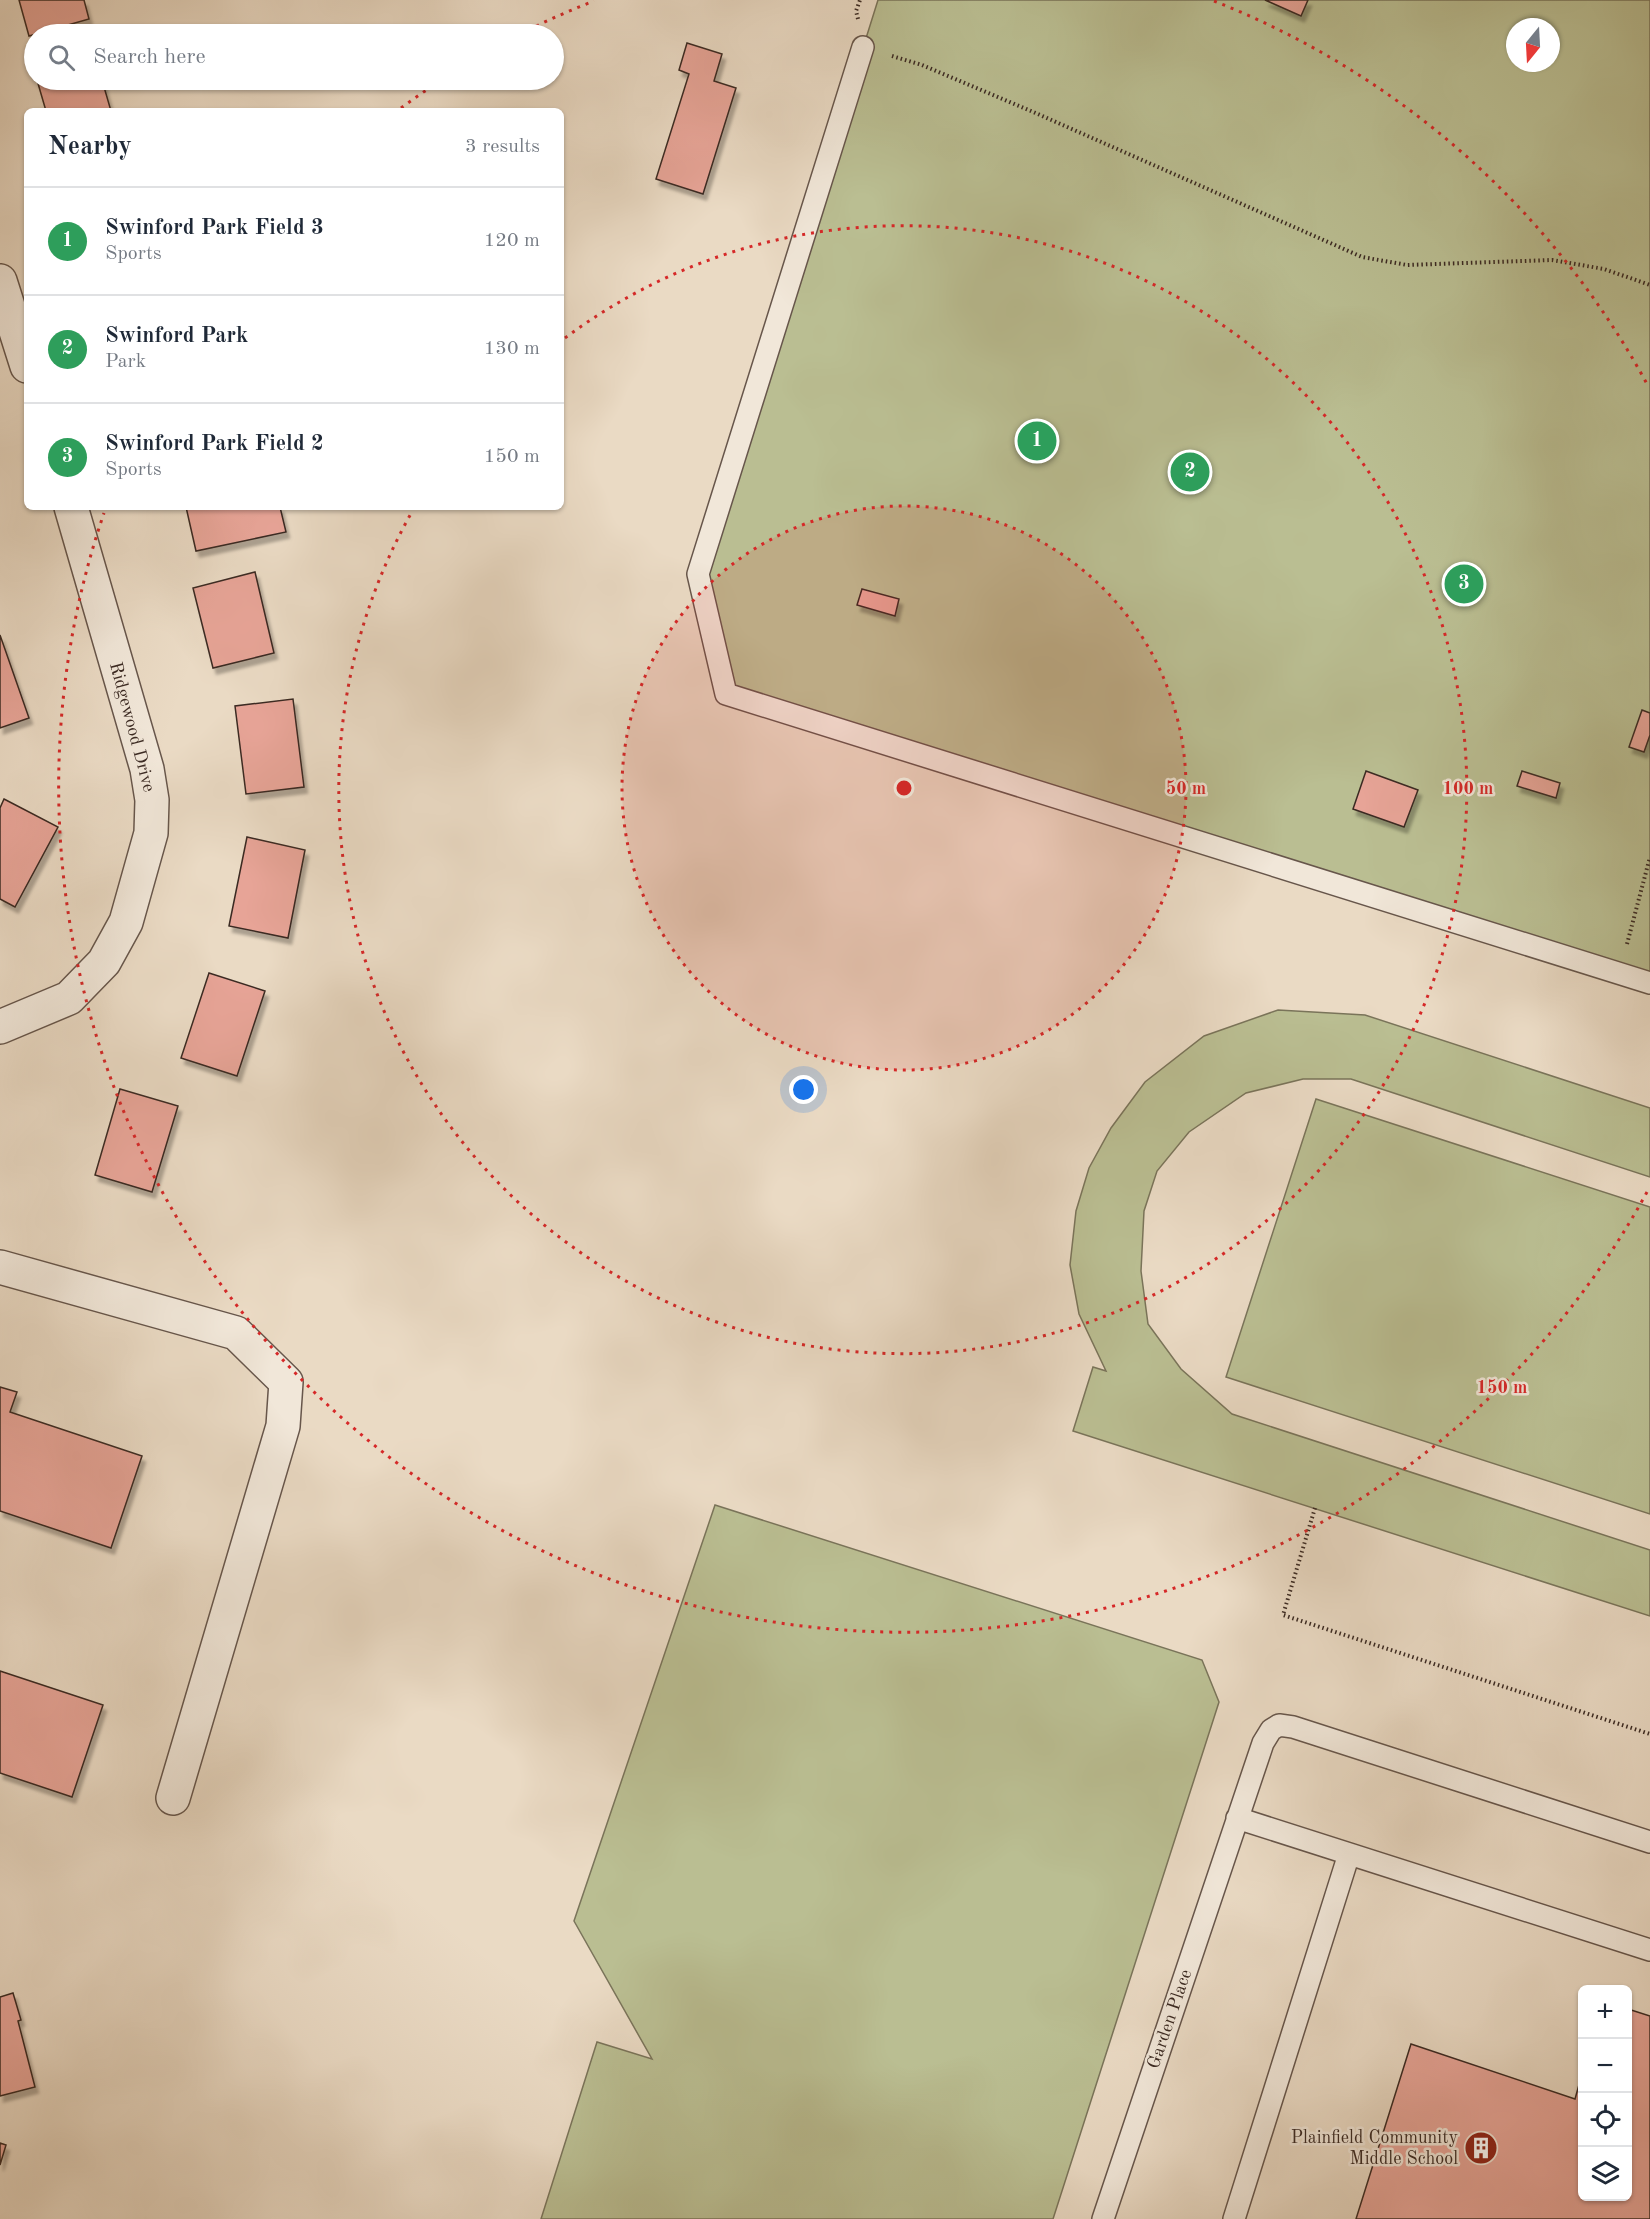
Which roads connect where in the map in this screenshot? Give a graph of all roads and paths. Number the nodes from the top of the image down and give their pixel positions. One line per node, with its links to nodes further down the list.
1 (860, 0): 2 (path)
2 (864, 47): 4 (path); 8 (lane)
3 (0, 281): 5 (street)
4 (1650, 285)
5 (24, 357)
6 (72, 510): 10 (street, Ridgewood Drive)
7 (1650, 857): 8 (path)
8 (1619, 973): 9 (lane)
9 (1650, 982)
10 (0, 1027)
11 (0, 1268): 14 (street)
12 (1315, 1508): 13 (path)
13 (1650, 1734)
14 (172, 1798)
15 (1237, 1818): 16 (lane, Garden Place); 17 (lane); 19 (lane, Garden Place)
16 (1650, 1842)
17 (1349, 1854): 18 (lane); 20 (lane)
18 (1650, 1950)
19 (1102, 2219)
20 (1234, 2219)

